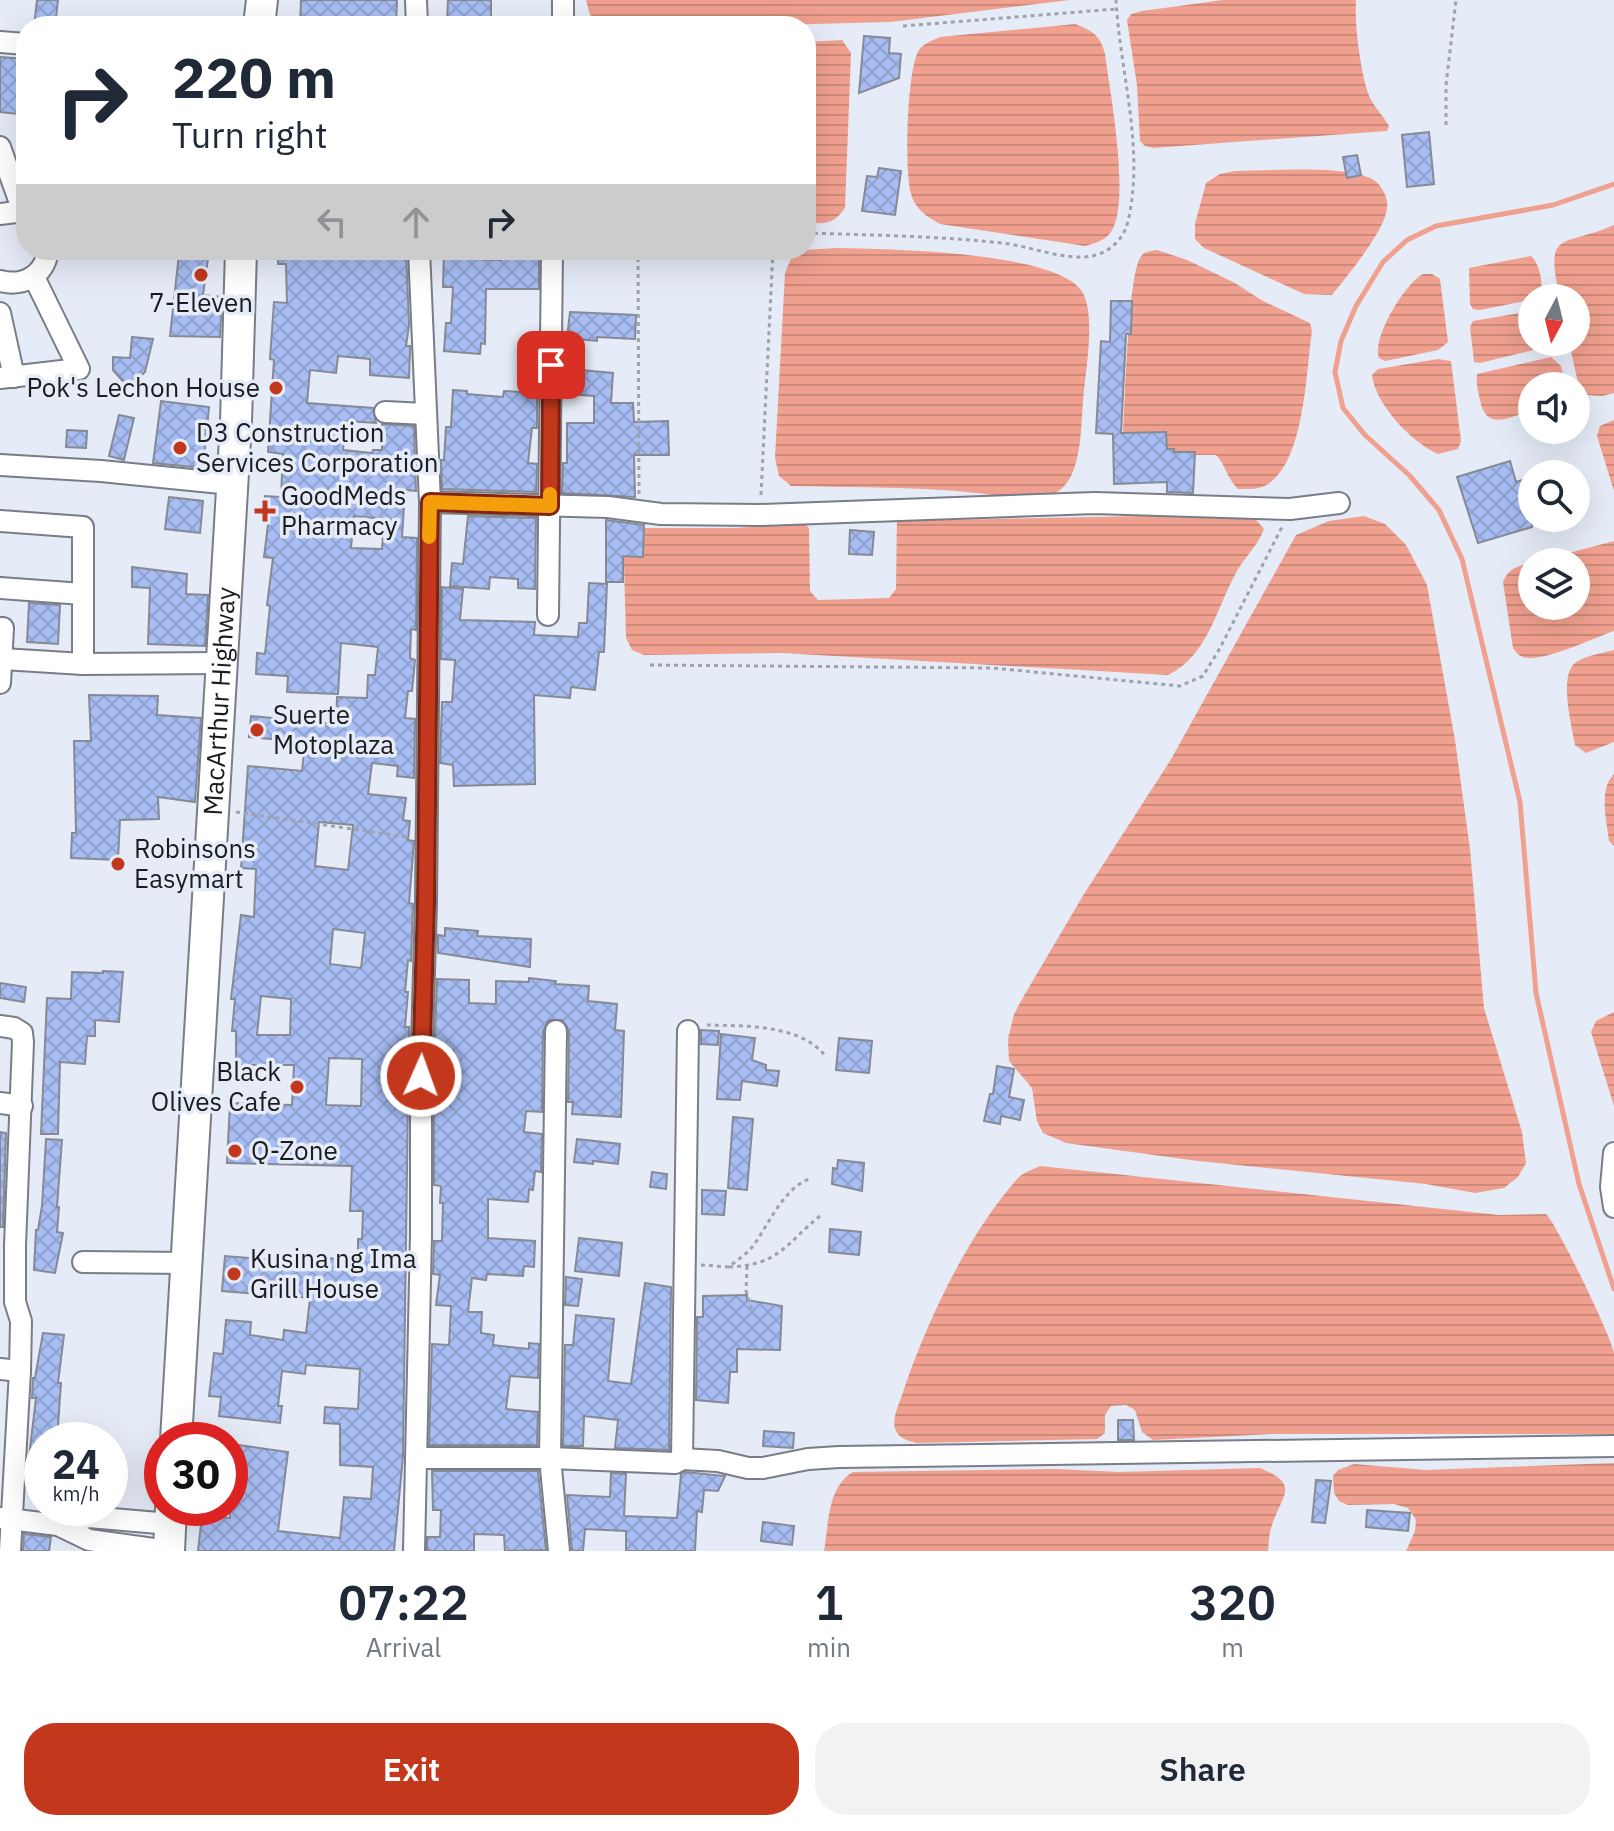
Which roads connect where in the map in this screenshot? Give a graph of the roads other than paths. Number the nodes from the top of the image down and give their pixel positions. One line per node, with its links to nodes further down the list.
1 (1, 154): 2 (street)
2 (16, 192)
3 (46, 260): 7 (street)
4 (241, 260): 14 (highway, MacArthur Highway)
5 (419, 260): 12 (street)
6 (552, 260): 17 (street)
7 (34, 277): 8 (street); 10 (street)
8 (0, 281)
9 (0, 313): 10 (street)
10 (7, 378)
11 (385, 412): 12 (street)
12 (426, 414): 15 (street)
13 (0, 465): 14 (street)
14 (231, 484): 24 (highway, MacArthur Highway)
15 (430, 502): 17 (street); 43 (street)
16 (1339, 503): 17 (street)
17 (550, 506): 21 (street)
18 (0, 521): 20 (street)
19 (0, 588): 20 (street)
20 (83, 594): 25 (street)
21 (548, 615)
22 (0, 628): 23 (street)
23 (3, 659): 25 (street); 26 (street)
24 (222, 663): 25 (street); 37 (highway, MacArthur Highway)
25 (83, 664)
26 (0, 683)
27 (0, 1026): 31 (street)
28 (556, 1031): 44 (street)
29 (688, 1031): 45 (street)
30 (0, 1103): 31 (street)
31 (22, 1106): 33 (street)
32 (1614, 1153): 34 (street)
33 (9, 1180): 35 (street)
34 (1614, 1207)
35 (7, 1244): 38 (street)
36 (83, 1262): 37 (street)
37 (188, 1263): 40 (highway, MacArthur Highway)
38 (8, 1301): 39 (street)
39 (10, 1370): 41 (street)
40 (177, 1422)
41 (8, 1436): 46 (street)
42 (1614, 1446): 45 (street)
43 (416, 1458): 44 (street); 49 (street)
44 (550, 1458): 45 (street); 50 (street)
45 (682, 1459)
46 (6, 1519): 47 (street); 48 (street)
47 (169, 1534)
48 (10, 1551)
49 (414, 1551)
50 (559, 1551)

